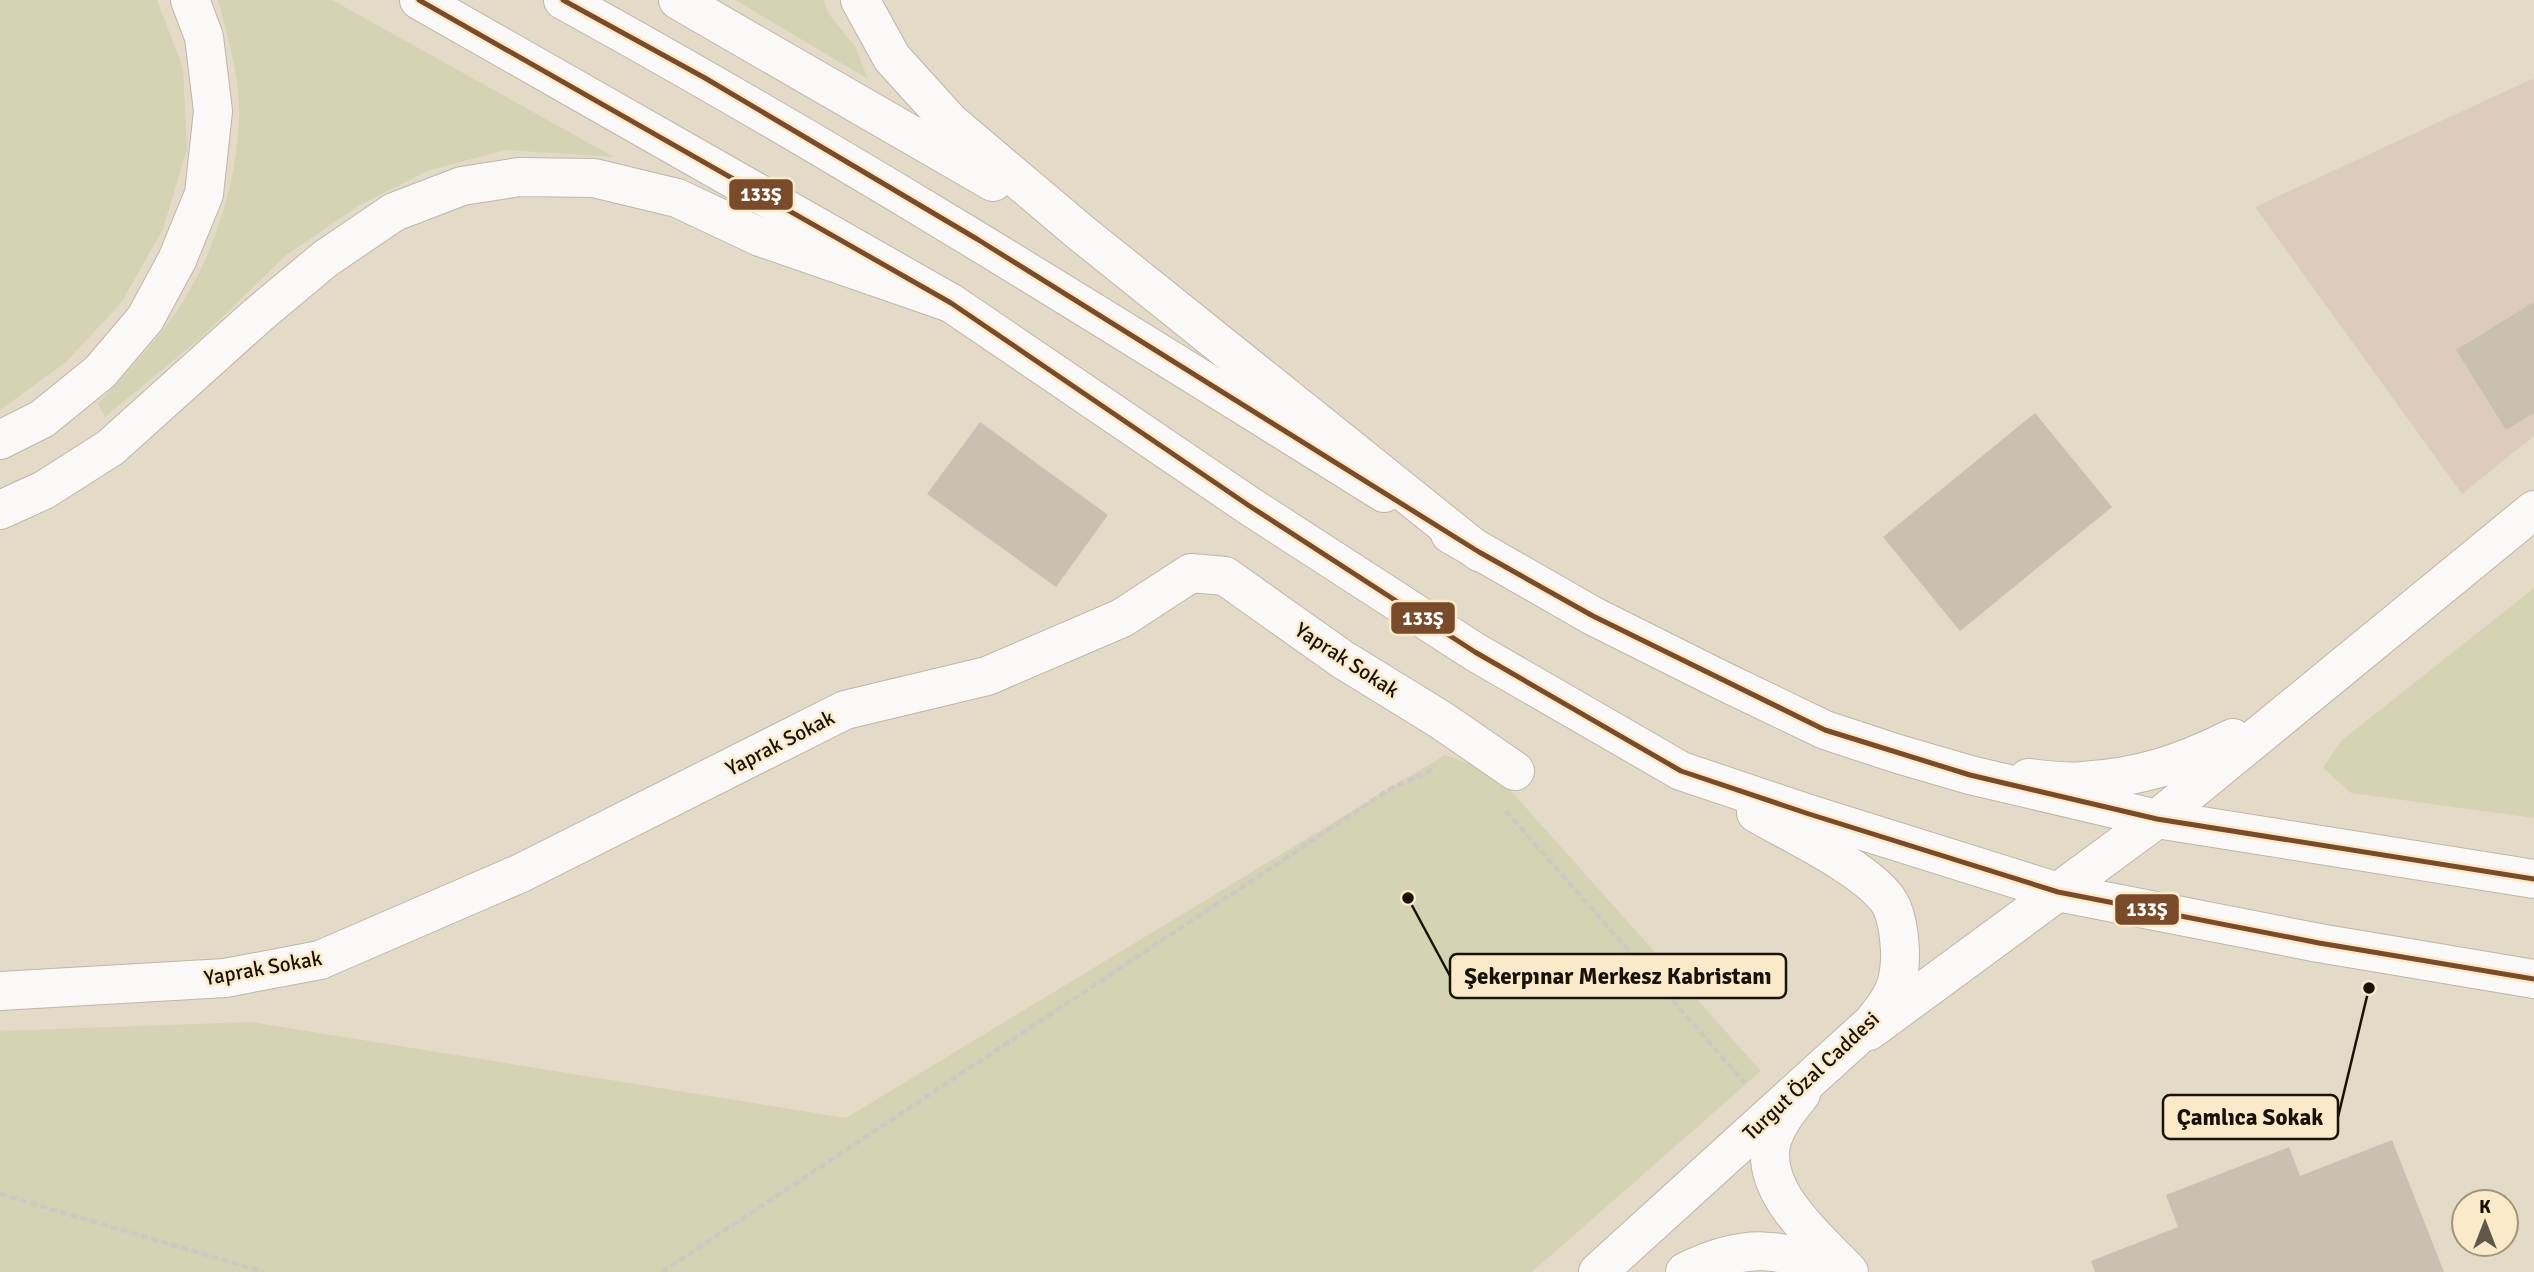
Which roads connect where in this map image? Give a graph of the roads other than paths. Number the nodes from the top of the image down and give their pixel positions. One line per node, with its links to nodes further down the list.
1 (190, 0): 8 (main road)
2 (419, 0): 7 (main road)
3 (564, 0): 11 (main road)
4 (678, 0): 6 (main road)
5 (860, 0): 6 (main road)
6 (1080, 232): 11 (main road)
7 (951, 303): 9 (main road); 14 (main road)
8 (0, 440)
9 (0, 510)
10 (2534, 510): 12 (main road)
11 (1479, 552): 15 (main road)
12 (2289, 711): 15 (main road); 16 (main road)
13 (1515, 771): 20 (main road, Yaprak Sokak)
14 (1681, 771): 18 (main road); 21 (main road, Turgut Özal Caddesi)
15 (1970, 775): 16 (main road)
16 (2157, 819): 17 (main road); 18 (main road)
17 (2534, 880)
18 (2058, 892): 19 (main road); 21 (main road)
19 (2534, 979)
20 (0, 990)
21 (1828, 1061): 22 (main road, Turgut Özal Caddesi); 25 (main road)
22 (1598, 1272)
23 (1685, 1272): 24 (main road)
24 (1841, 1272)
25 (1849, 1272)

